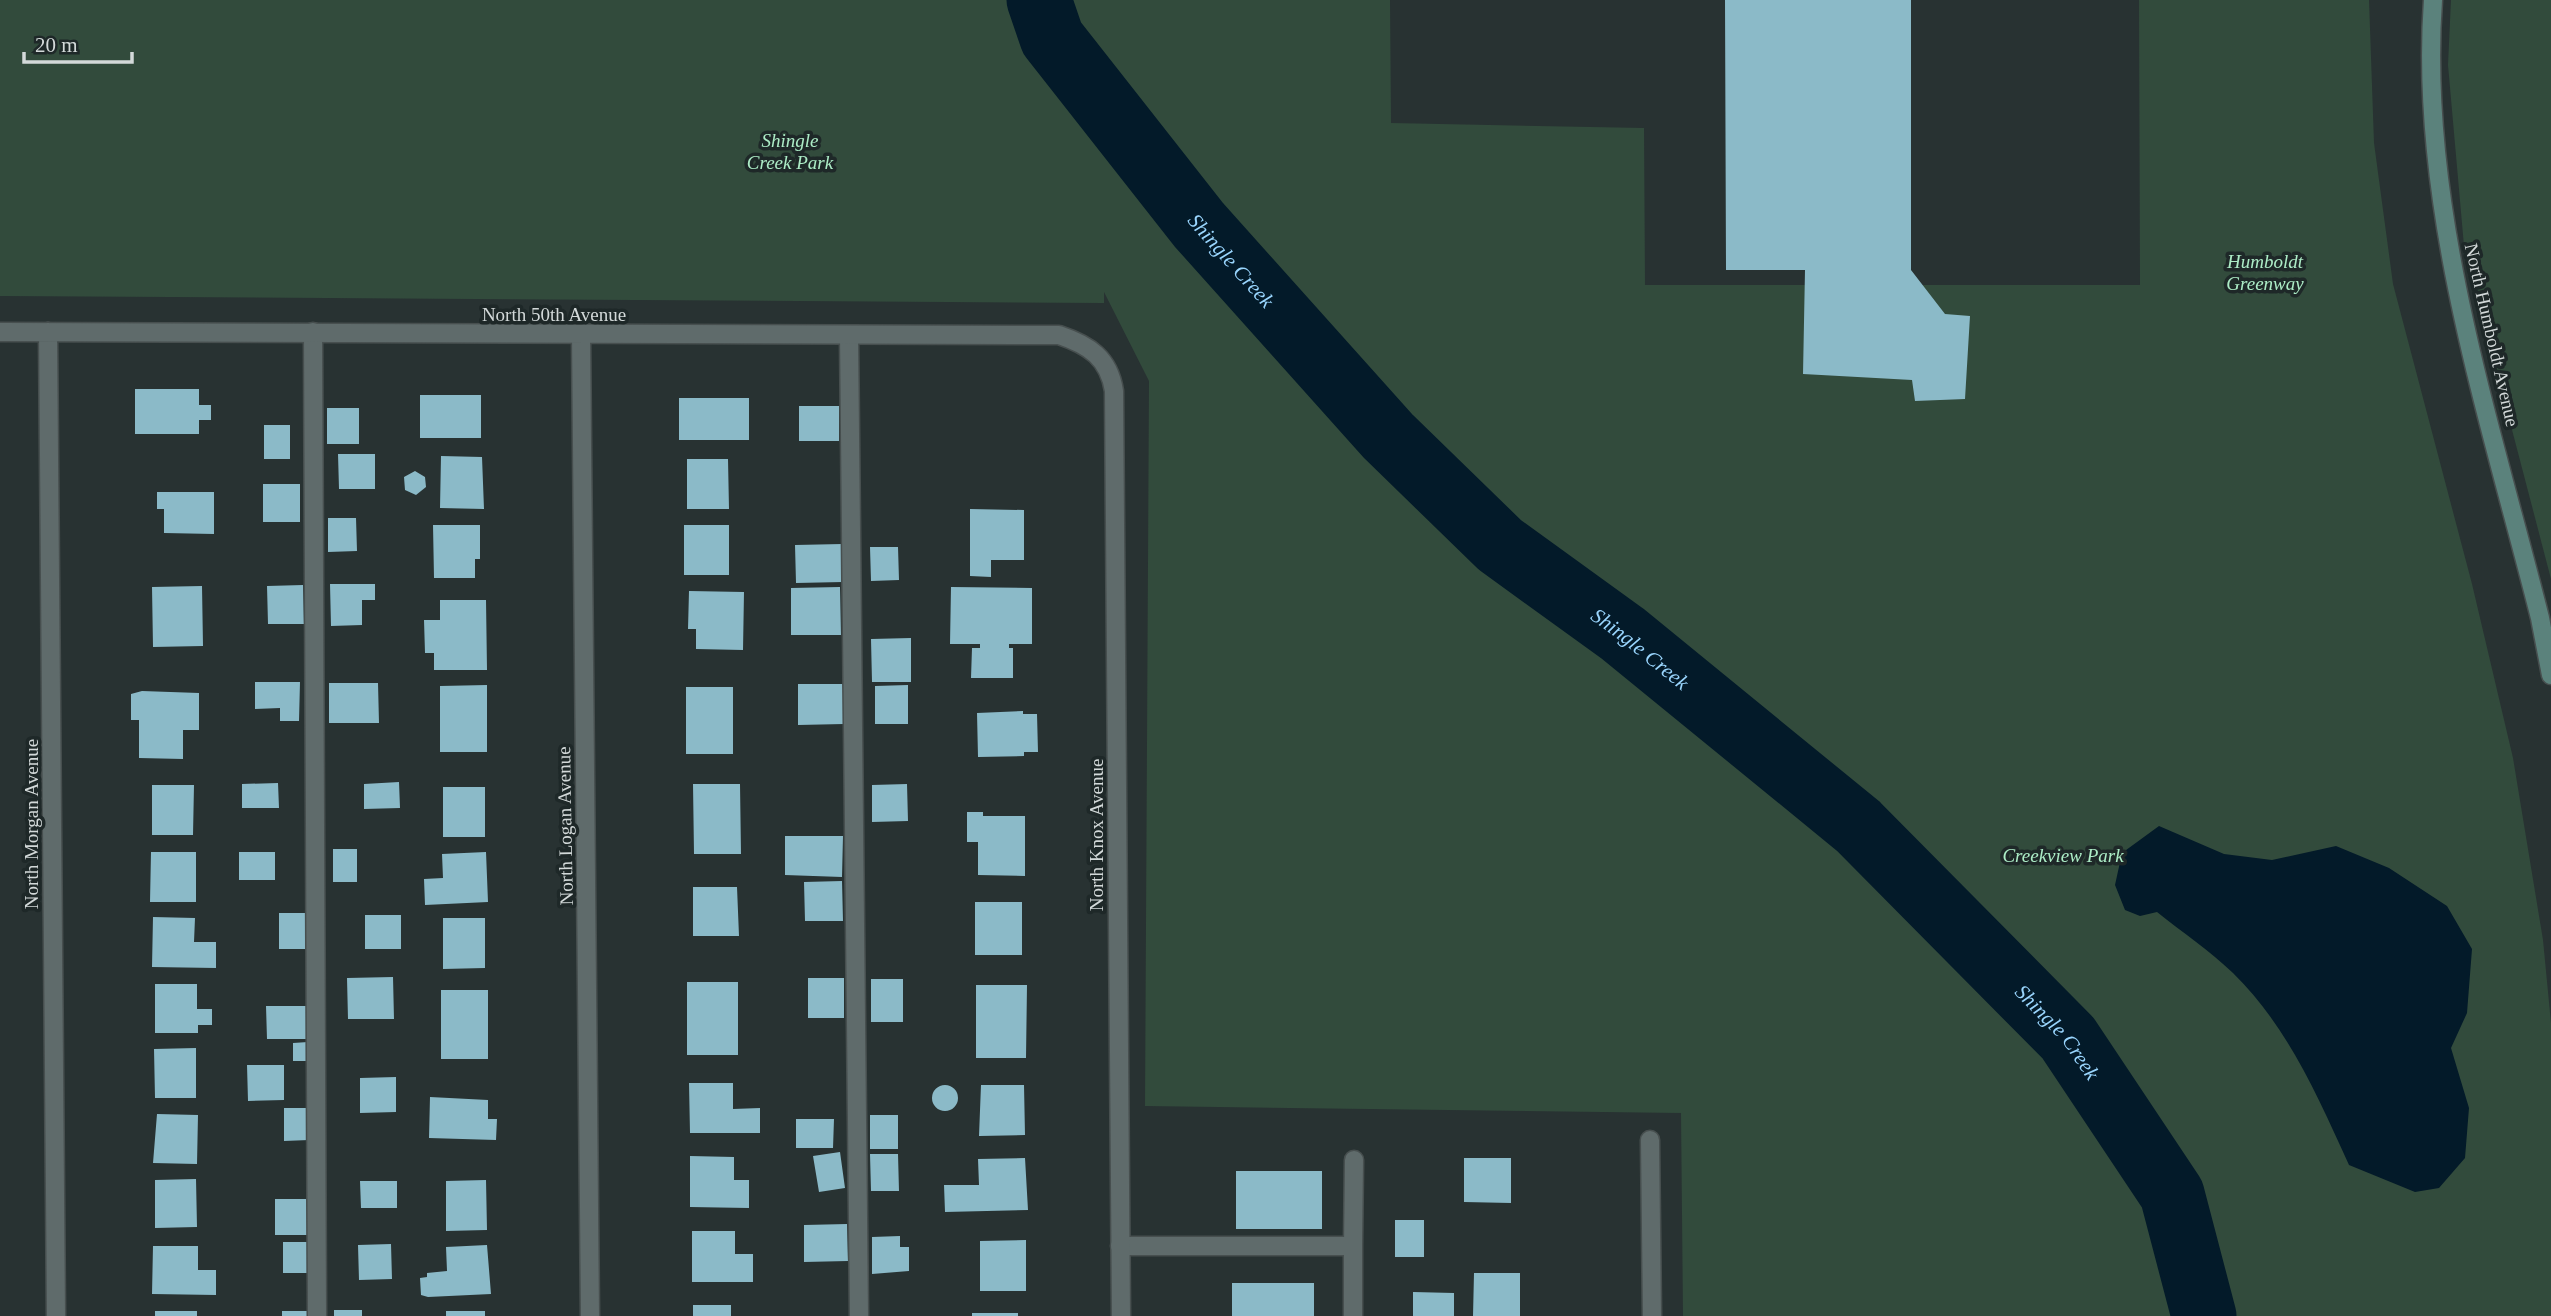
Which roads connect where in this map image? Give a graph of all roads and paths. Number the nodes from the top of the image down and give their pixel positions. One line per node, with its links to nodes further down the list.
1 (2434, 0): 8 (street, North Humboldt Avenue)
2 (0, 332): 3 (street, North 50th Avenue)
3 (48, 332): 4 (street, North 50th Avenue); 13 (street, North Morgan Avenue)
4 (313, 332): 5 (street, North 50th Avenue); 14 (street)
5 (581, 335): 6 (street, North 50th Avenue); 15 (street, North Logan Avenue)
6 (849, 335): 7 (street, North 50th Avenue); 16 (street)
7 (1101, 357): 11 (street, North Knox Avenue)
8 (2551, 675)
9 (1650, 1140): 19 (street)
10 (1354, 1160): 12 (street)
11 (1120, 1246): 12 (street); 17 (street, North Knox Avenue)
12 (1353, 1246): 18 (street)
13 (56, 1316)
14 (317, 1316)
15 (590, 1316)
16 (859, 1316)
17 (1121, 1316)
18 (1353, 1316)
19 (1652, 1316)

